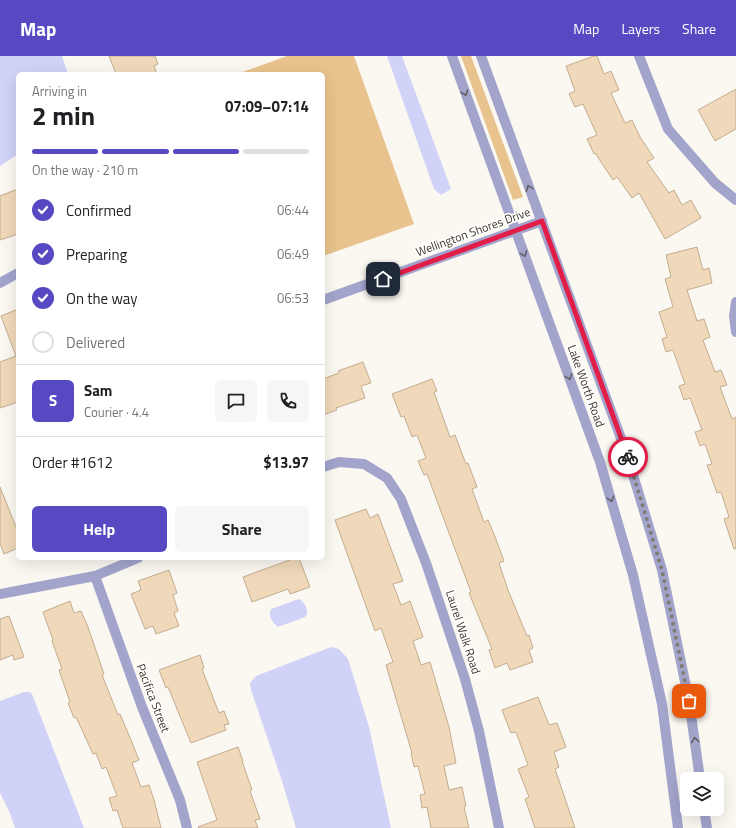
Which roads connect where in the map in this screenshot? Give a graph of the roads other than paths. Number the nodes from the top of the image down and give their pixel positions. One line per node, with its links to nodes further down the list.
1 (452, 56): 6 (street, Lake Worth Road, one-way to 6)
2 (481, 56): 5 (street, Lake Worth Road, one-way to 2)
3 (639, 56): 4 (street)
4 (736, 200)
5 (542, 221): 6 (street, Wellington Shores Drive); 16 (street, Lake Worth Road, one-way to 5)
6 (516, 231): 9 (street, Wellington Shores Drive); 20 (street, Lake Worth Road, one-way to 20)
7 (16, 274): 8 (street)
8 (0, 283)
9 (325, 299)
10 (736, 302): 11 (street)
11 (736, 332)
12 (325, 466): 19 (street, Laurel Walk Road)
13 (133, 560): 14 (street)
14 (96, 576): 15 (street); 18 (street, Pacifica Street)
15 (0, 594)
16 (699, 772)
17 (705, 816): 21 (street)
18 (187, 828)
19 (499, 828)
20 (678, 828)
21 (707, 828)

